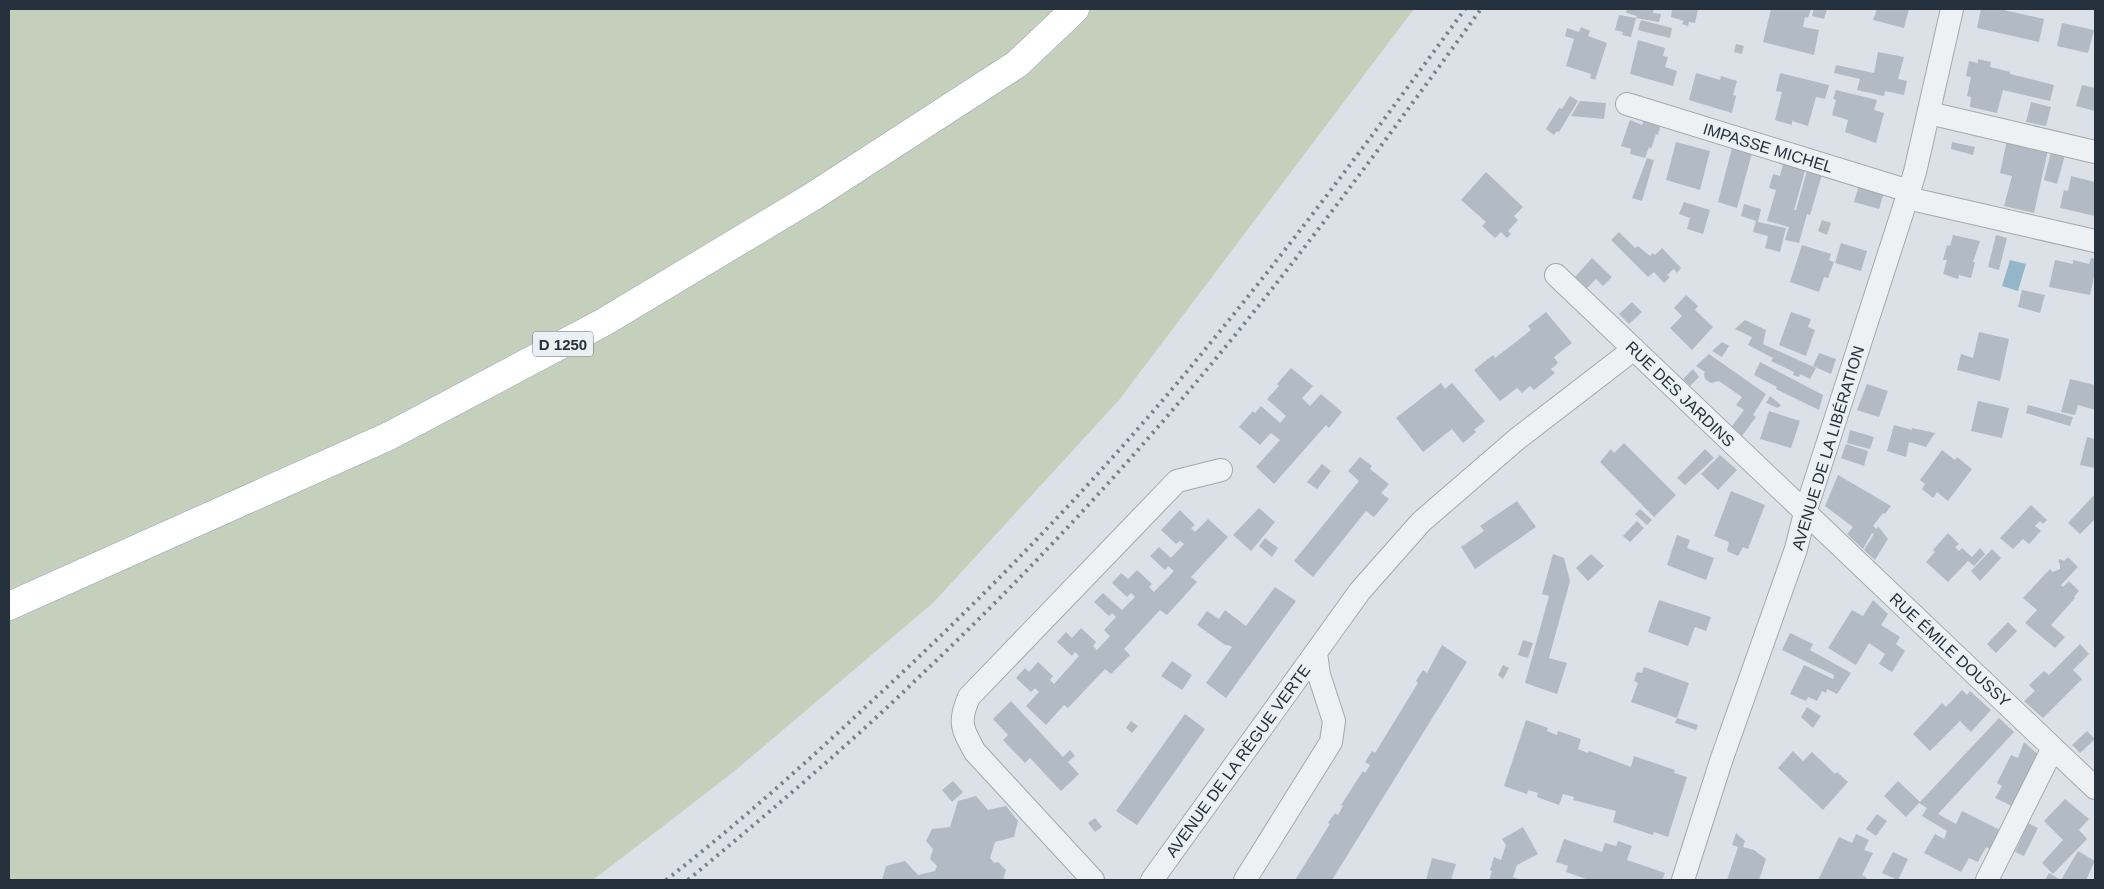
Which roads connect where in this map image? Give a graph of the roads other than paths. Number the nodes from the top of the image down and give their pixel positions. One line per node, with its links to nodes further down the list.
1 (1076, 9): 12 (main road, D 1250)
2 (1952, 9): 4 (street, AVENUE DE LA LIBÉRATION)
3 (1627, 104): 6 (street, IMPASSE MICHEL)
4 (1929, 112): 5 (street); 6 (street, AVENUE DE LA LIBÉRATION)
5 (2095, 152)
6 (1908, 195): 7 (street, IMPASSE MICHEL); 11 (street, AVENUE DE LA LIBÉRATION)
7 (2095, 241)
8 (1556, 275): 9 (street, RUE DES JARDINS)
9 (1634, 349): 11 (street, RUE DES JARDINS); 13 (street, AVENUE DE LA RÈGUE VERTE)
10 (1221, 470): 17 (street)
11 (1805, 513): 14 (street, RUE ÉMILE DOUSSY); 19 (street, AVENUE DE LA LIBÉRATION)
12 (9, 606)
13 (1316, 653): 16 (street, AVENUE DE LA RÈGUE VERTE); 18 (street, AVENUE DE LA RÈGUE VERTE)
14 (2054, 748): 15 (street, RUE ÉMILE DOUSSY); 20 (street)
15 (2095, 788)
16 (1157, 876)
17 (1093, 880)
18 (1245, 880)
19 (1683, 880)
20 (1987, 880)

